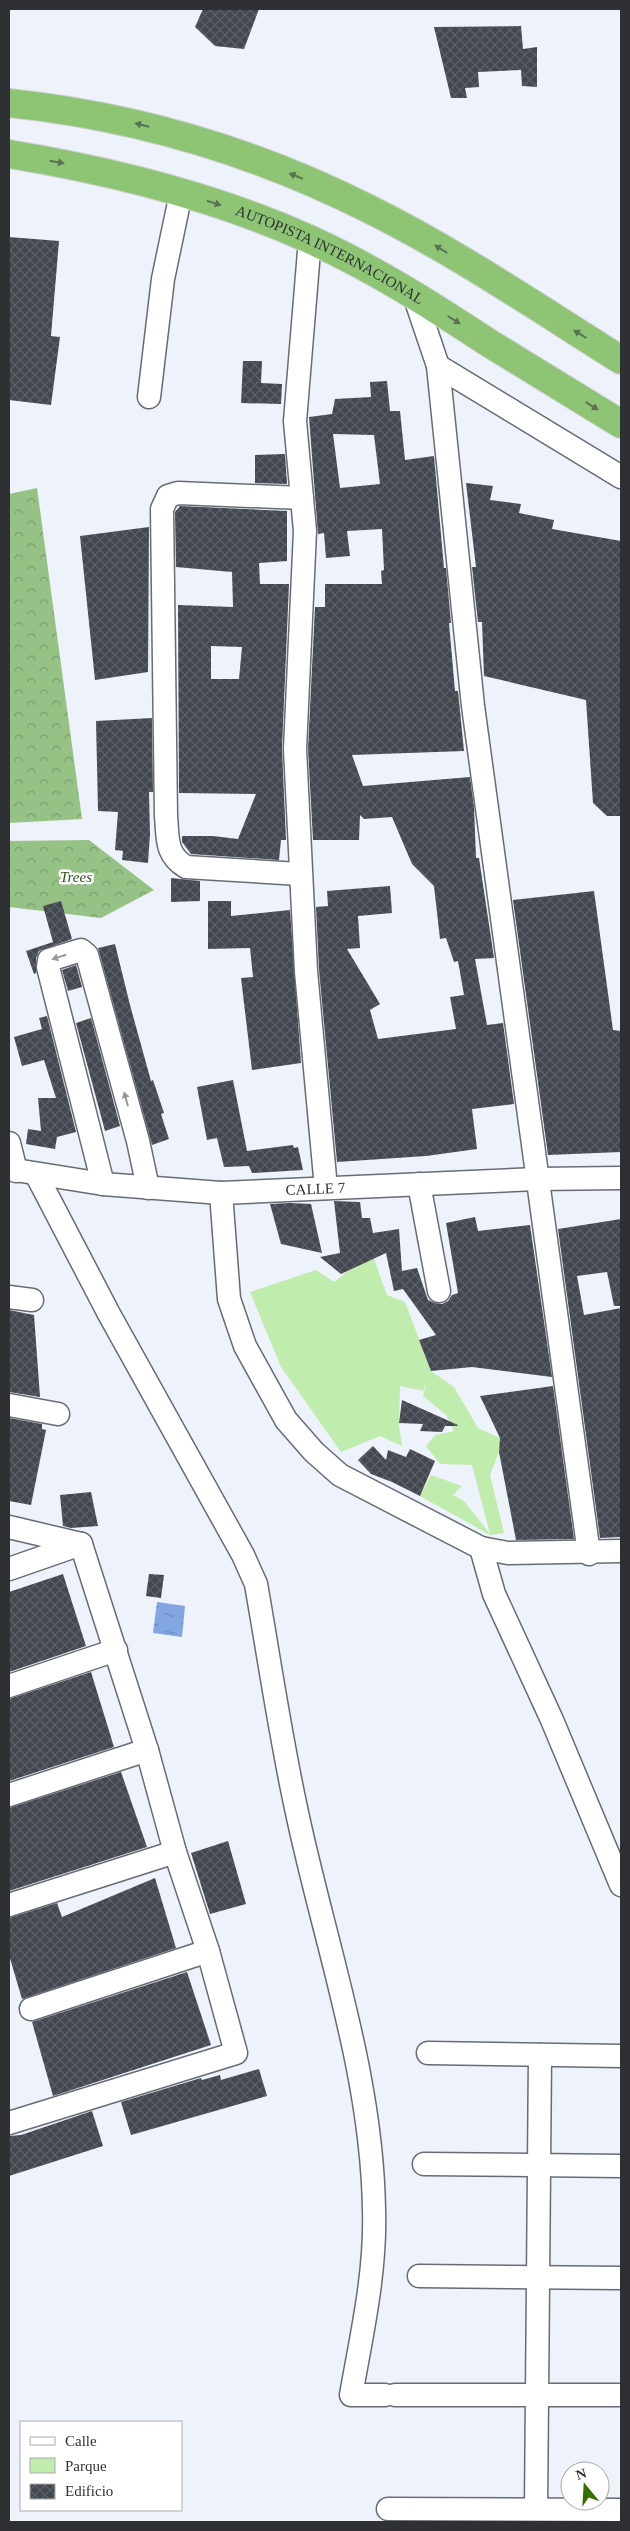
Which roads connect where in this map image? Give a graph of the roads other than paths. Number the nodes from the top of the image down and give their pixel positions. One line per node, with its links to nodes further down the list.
1 (9, 103): 6 (highway, one-way to 1)
2 (9, 154): 3 (highway, AUTOPISTA INTERNACIONAL, one-way to 3)
3 (181, 193): 4 (highway, AUTOPISTA INTERNACIONAL, one-way to 4); 8 (street)
4 (310, 239): 5 (highway, AUTOPISTA INTERNACIONAL); 11 (street)
5 (414, 295): 7 (street); 9 (highway, AUTOPISTA INTERNACIONAL, one-way to 9)
6 (621, 360)
7 (438, 366): 10 (street); 16 (street)
8 (150, 397)
9 (621, 424)
10 (621, 477)
11 (302, 498): 12 (street); 12 (street)
12 (300, 874): 20 (street)
13 (9, 1142): 14 (street)
14 (20, 1171): 17 (street, CALLE 7); 52 (street)
15 (621, 1178): 16 (street, CALLE 7)
16 (537, 1179): 18 (street, CALLE 7); 31 (street)
17 (103, 1184): 19 (street, CALLE 7); 19 (street, one-way to 17)
18 (419, 1184): 20 (street, CALLE 7); 22 (street)
19 (148, 1188): 21 (street, CALLE 7)
20 (318, 1188): 21 (street, CALLE 7)
21 (221, 1193): 29 (street)
22 (439, 1291)
23 (9, 1297): 24 (street)
24 (32, 1300)
25 (9, 1405): 26 (street)
26 (58, 1414)
27 (9, 1527): 28 (street)
28 (81, 1544): 32 (street); 33 (street)
29 (481, 1548): 31 (street); 38 (street)
30 (621, 1551): 31 (street)
31 (589, 1554)
32 (9, 1569)
33 (116, 1650): 34 (street); 35 (street)
34 (9, 1686)
35 (147, 1750): 36 (street); 37 (street)
36 (9, 1795)
37 (175, 1852): 39 (street); 40 (street)
38 (621, 1885)
39 (9, 1905)
40 (208, 1951): 41 (street); 45 (street)
41 (31, 2009)
42 (428, 2053): 43 (street)
43 (540, 2055): 44 (street); 47 (street)
44 (621, 2056)
45 (9, 2123)
46 (424, 2164): 47 (street)
47 (539, 2165): 48 (street); 50 (street)
48 (621, 2166)
49 (419, 2276): 50 (street)
50 (538, 2277): 51 (street); 52 (street)
51 (621, 2278)
52 (537, 2394): 53 (street); 55 (street)
53 (621, 2395)
54 (388, 2509): 55 (street)
55 (536, 2509): 56 (street)
56 (621, 2510)

